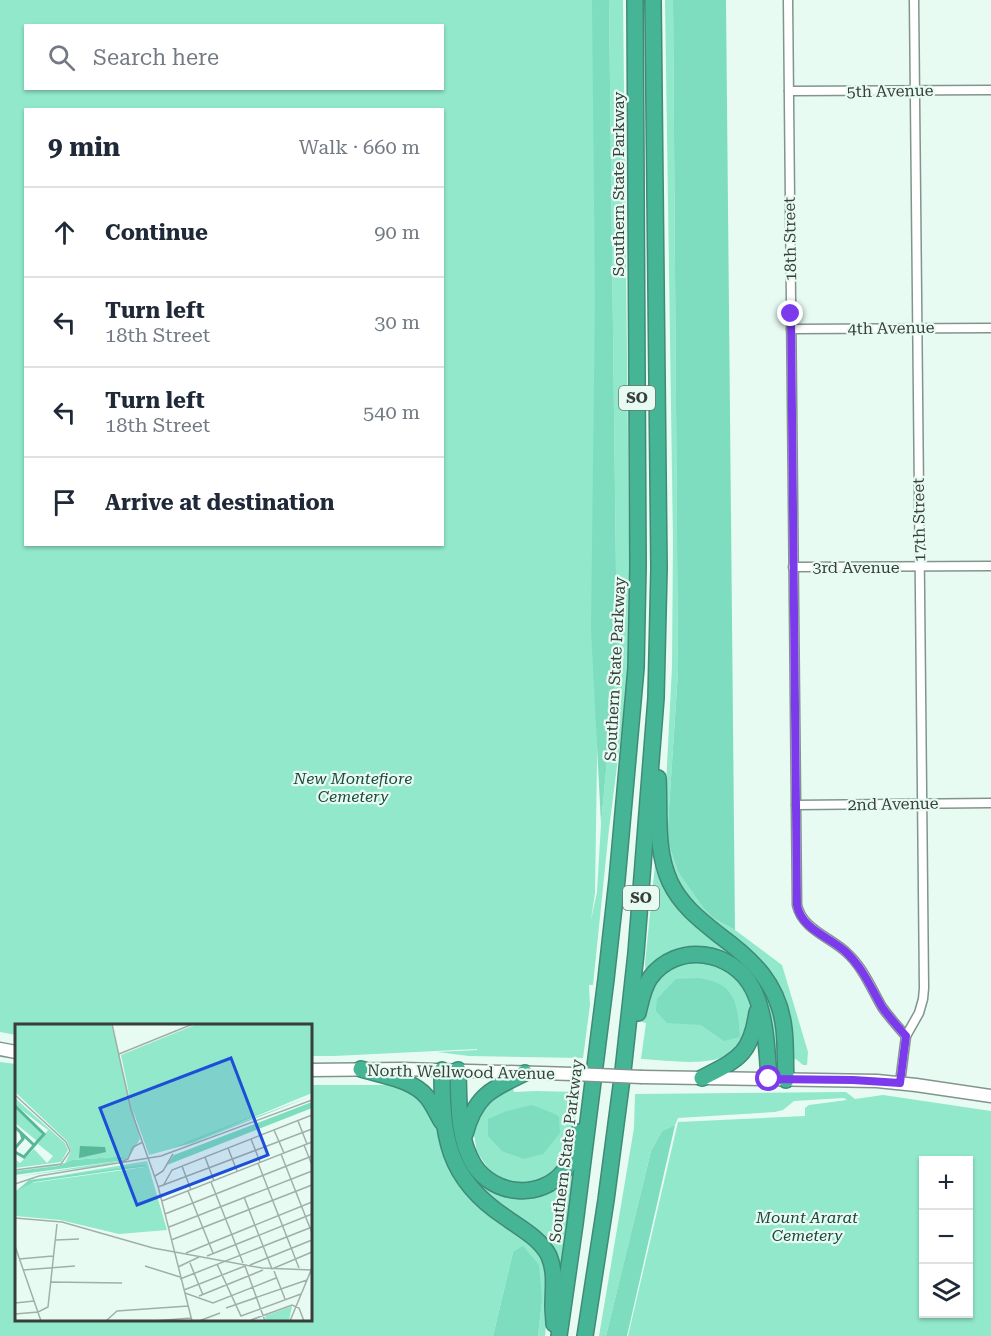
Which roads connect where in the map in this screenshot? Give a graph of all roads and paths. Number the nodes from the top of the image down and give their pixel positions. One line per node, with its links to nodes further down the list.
1 (635, 0): 21 (highway, Southern State Parkway / SO)
2 (653, 0): 14 (highway, SO)
3 (788, 0): 7 (street, 18th Street)
4 (914, 0): 5 (street, 17th Street)
5 (915, 90): 6 (street, 5th Avenue); 7 (street, 5th Avenue); 9 (street, 17th Street)
6 (991, 90)
7 (789, 91): 10 (street, 18th Street)
8 (991, 327): 9 (street, 4th Avenue)
9 (917, 328): 10 (street, 4th Avenue); 13 (street, 17th Street)
10 (791, 329): 12 (street, 18th Street)
11 (991, 566): 13 (street, 3rd Avenue)
12 (793, 567): 13 (street, 3rd Avenue); 17 (street, 18th Street)
13 (919, 567): 16 (street, 17th Street)
14 (655, 724): 27 (highway, SO); 31 (highway)
15 (991, 803): 16 (street, 2nd Avenue)
16 (921, 804): 17 (street, 2nd Avenue); 19 (street, 17th Street)
17 (796, 805): 19 (street, 18th Street)
18 (758, 1003): 27 (highway); 29 (highway); 30 (highway)
19 (906, 1036): 32 (street)
20 (0, 1049): 22 (main road)
21 (598, 1050): 35 (highway); 36 (highway, Southern State Parkway / SO)
22 (15, 1052)
23 (361, 1069): 24 (main road, North Wellwood Avenue); 25 (main road, North Wellwood Avenue); 34 (highway)
24 (312, 1070)
25 (442, 1070): 26 (main road, North Wellwood Avenue); 34 (highway)
26 (458, 1070): 28 (main road, North Wellwood Avenue); 35 (highway)
27 (624, 1071): 37 (highway, SO)
28 (525, 1073): 29 (main road, North Wellwood Avenue, bridge); 35 (highway)
29 (702, 1078): 30 (main road, North Wellwood Avenue)
30 (769, 1079): 31 (main road, North Wellwood Avenue)
31 (786, 1080): 32 (main road, North Wellwood Avenue)
32 (900, 1083): 33 (main road, North Wellwood Avenue)
33 (991, 1096)
34 (444, 1128): 36 (highway)
35 (464, 1140)
36 (557, 1336)
37 (585, 1336)

